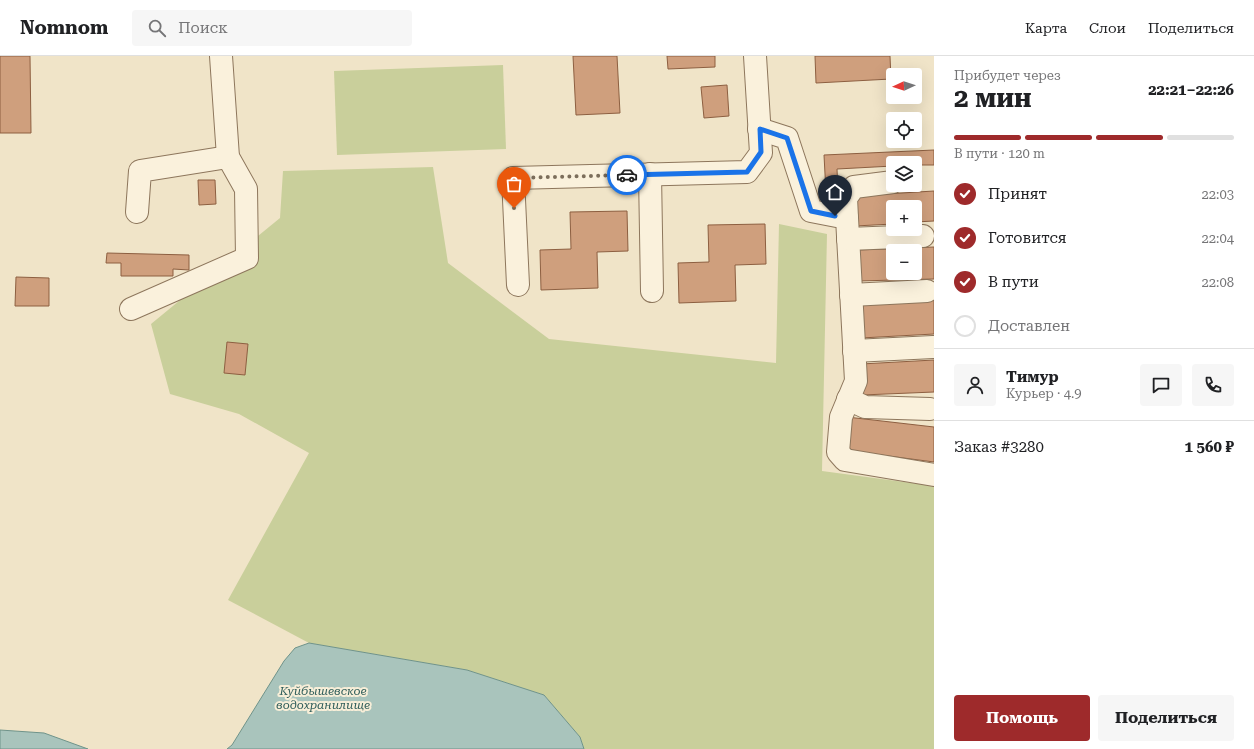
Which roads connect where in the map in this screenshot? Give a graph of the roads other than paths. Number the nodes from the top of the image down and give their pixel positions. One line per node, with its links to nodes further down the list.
1 (221, 56): 4 (lane)
2 (755, 56): 3 (lane)
3 (760, 129): 5 (lane); 8 (lane)
4 (228, 157): 7 (lane); 14 (lane)
5 (650, 174): 10 (lane); 11 (lane)
6 (886, 183): 8 (lane)
7 (137, 212)
8 (848, 228): 9 (lane); 13 (lane)
9 (924, 236)
10 (518, 285)
11 (652, 291)
12 (928, 291): 13 (lane)
13 (851, 295): 16 (lane)
14 (131, 309)
15 (933, 347): 16 (lane)
16 (854, 351): 17 (lane)
17 (848, 399): 18 (lane); 19 (lane)
18 (930, 409)
19 (934, 475)

